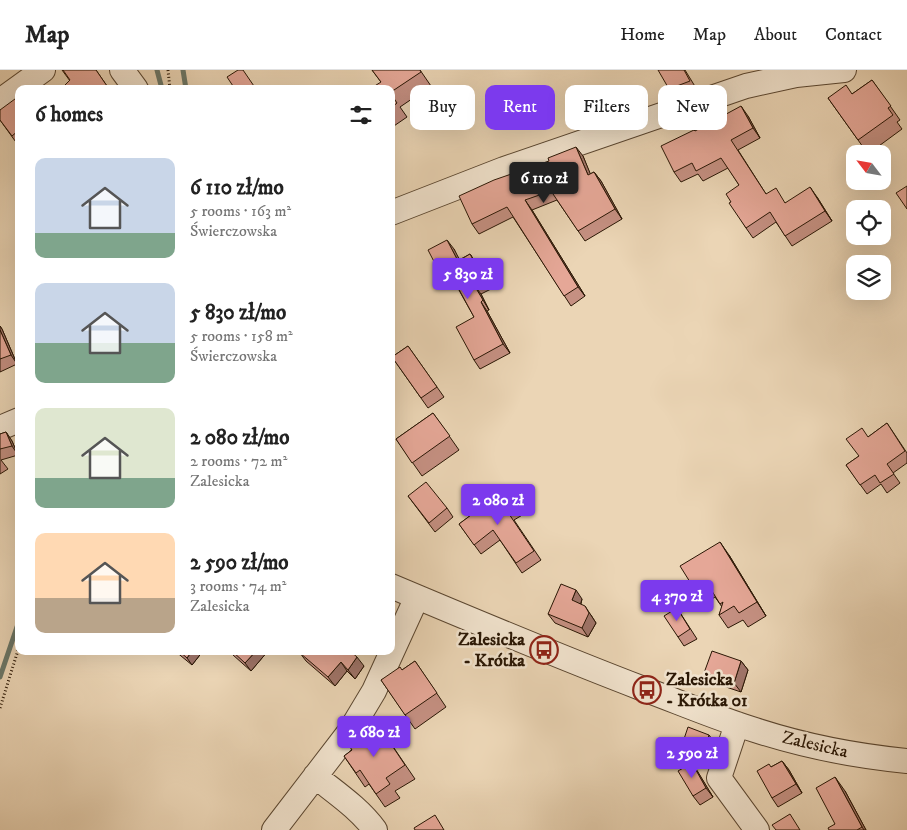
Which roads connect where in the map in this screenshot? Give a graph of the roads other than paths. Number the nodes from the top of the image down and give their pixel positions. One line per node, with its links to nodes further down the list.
1 (43, 70): 4 (street)
2 (122, 70): 5 (street)
3 (844, 70): 8 (street)
4 (22, 85)
5 (133, 85)
6 (15, 90): 7 (street)
7 (0, 100)
8 (395, 211)
9 (395, 588): 10 (street, Zalesicka)
10 (416, 597): 11 (street); 13 (street, Zalesicka)
11 (395, 644)
12 (390, 655): 15 (street)
13 (736, 724): 14 (street, Zalesicka); 18 (street)
14 (907, 761)
15 (315, 776): 16 (street); 17 (street)
16 (274, 830)
17 (375, 830)
18 (757, 830)

